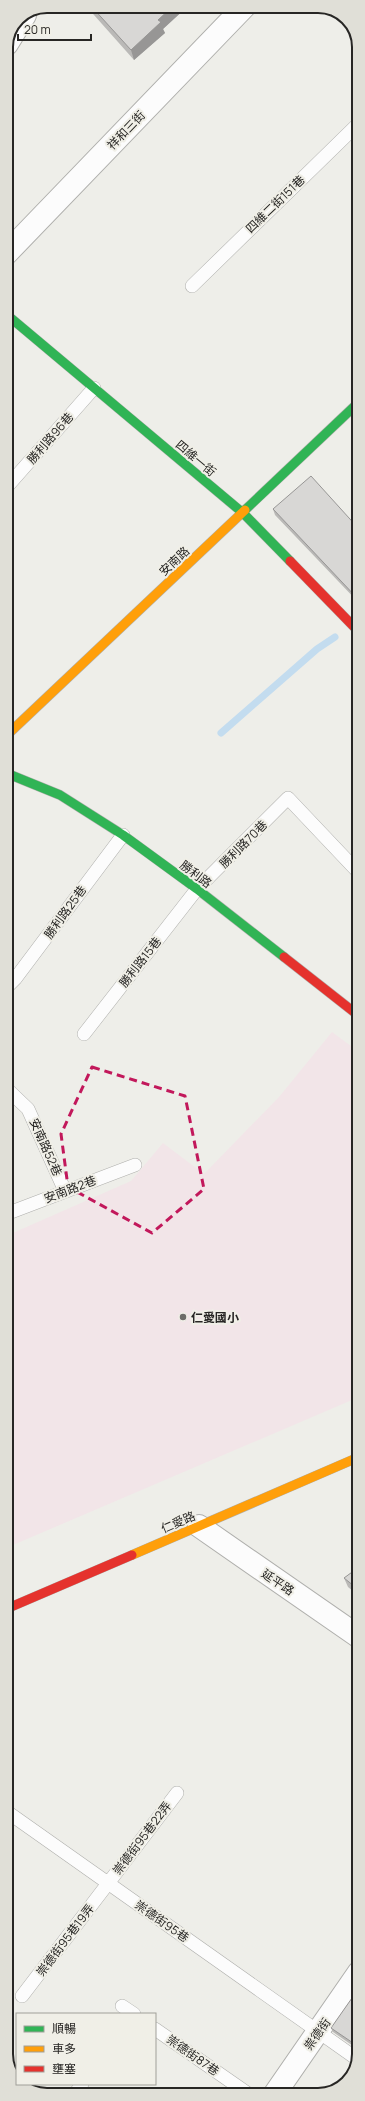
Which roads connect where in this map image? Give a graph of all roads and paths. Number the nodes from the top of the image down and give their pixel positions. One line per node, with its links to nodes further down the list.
1 (238, 13): 3 (street, 祥和三街)
2 (352, 130): 4 (lane, 四維二街151巷)
3 (13, 247)
4 (192, 286)
5 (13, 320): 6 (street, 四維一街)
6 (94, 388): 8 (lane, 勝利路96巷); 9 (street, 四維一街)
7 (352, 409): 9 (street, 安南路)
8 (13, 480)
9 (242, 513): 10 (street, 四維一街); 11 (street, 安南路)
10 (352, 625)
11 (13, 729)
12 (13, 776): 13 (street, 勝利路)
13 (123, 835): 15 (street, 勝利路); 16 (lane, 勝利路25巷)
14 (352, 866): 15 (lane, 勝利路70巷)
15 (197, 889): 17 (street, 勝利路); 18 (lane, 勝利路15巷)
16 (13, 981)
17 (352, 1011)
18 (84, 1034)
19 (13, 1095): 21 (lane, 安南路52巷)
20 (135, 1165): 21 (lane, 安南路2巷)
21 (65, 1191): 22 (lane, 安南路2巷)
22 (13, 1211)
23 (352, 1460): 24 (street, 仁愛路)
24 (199, 1526): 25 (street, 仁愛路); 26 (street, 延平路)
25 (13, 1606)
26 (352, 1632)
27 (177, 1792): 29 (lane, 崇德街95巷22弄)
28 (13, 1816): 29 (lane, 崇德街95巷)
29 (108, 1883): 31 (lane, 崇德街95巷19弄); 35 (lane, 崇德街95巷)
30 (352, 1982): 35 (street, 祟德街)
31 (22, 1996)
32 (122, 2006): 33 (lane)
33 (132, 2013)
34 (156, 2029): 37 (lane, 崇德街87巷)
35 (319, 2032): 36 (lane, 崇德街95巷); 38 (street, 祟德街)
36 (352, 2055)
37 (240, 2088)
38 (279, 2088)

